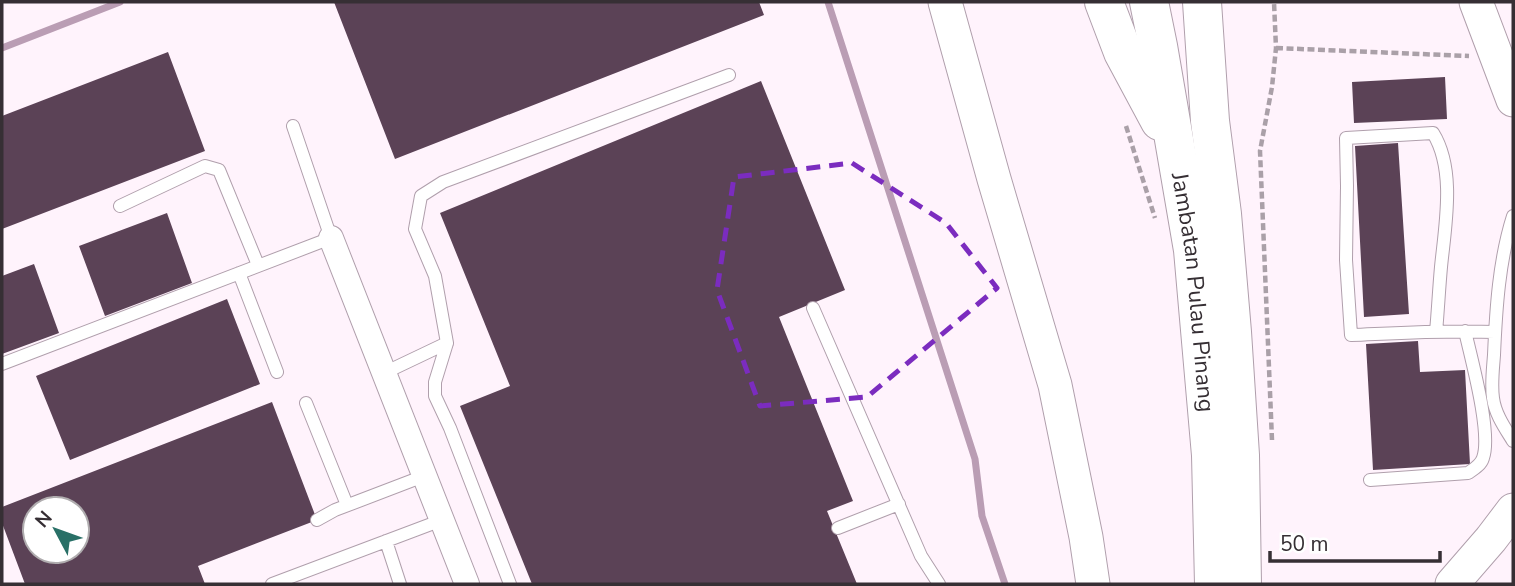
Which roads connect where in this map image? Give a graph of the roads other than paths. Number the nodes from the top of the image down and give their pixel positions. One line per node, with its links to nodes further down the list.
1 (945, 2): 40 (street)
2 (1104, 2): 9 (highway)
3 (1149, 2): 9 (highway, Jambatan Pulau Pinang)
4 (1202, 2): 25 (highway, Jambatan Pulau Pinang)
5 (1476, 2): 7 (street)
6 (729, 75): 19 (lane)
7 (1513, 100)
8 (293, 126): 12 (lane)
9 (1176, 154): 25 (highway, Jambatan Pulau Pinang)
10 (120, 206): 13 (lane)
11 (1513, 216): 18 (lane)
12 (331, 238): 13 (lane); 22 (street)
13 (258, 265): 14 (lane)
14 (239, 273): 20 (lane); 21 (lane)
15 (813, 308): 28 (lane)
16 (1465, 331): 17 (lane); 18 (lane); 27 (lane)
17 (1436, 332): 17 (lane)
18 (1495, 332): 24 (lane)
19 (447, 343): 22 (lane); 38 (lane)
20 (2, 364)
21 (277, 372)
22 (384, 373): 26 (street)
23 (306, 403): 29 (lane)
24 (1513, 441)
25 (1241, 450): 41 (highway, Jambatan Pulau Pinang); 42 (highway, Jambatan Pulau Pinang)
26 (424, 475): 29 (lane); 32 (street)
27 (1370, 480)
28 (899, 504): 33 (lane); 39 (lane)
29 (347, 505): 31 (lane)
30 (1513, 510): 43 (street)
31 (317, 520)
32 (442, 520): 34 (lane); 37 (street)
33 (838, 528)
34 (386, 541): 35 (lane); 36 (lane)
35 (272, 584)
36 (400, 584)
37 (467, 584)
38 (509, 584)
39 (939, 584)
40 (1093, 584)
41 (1214, 584)
42 (1242, 584)
43 (1451, 584)

